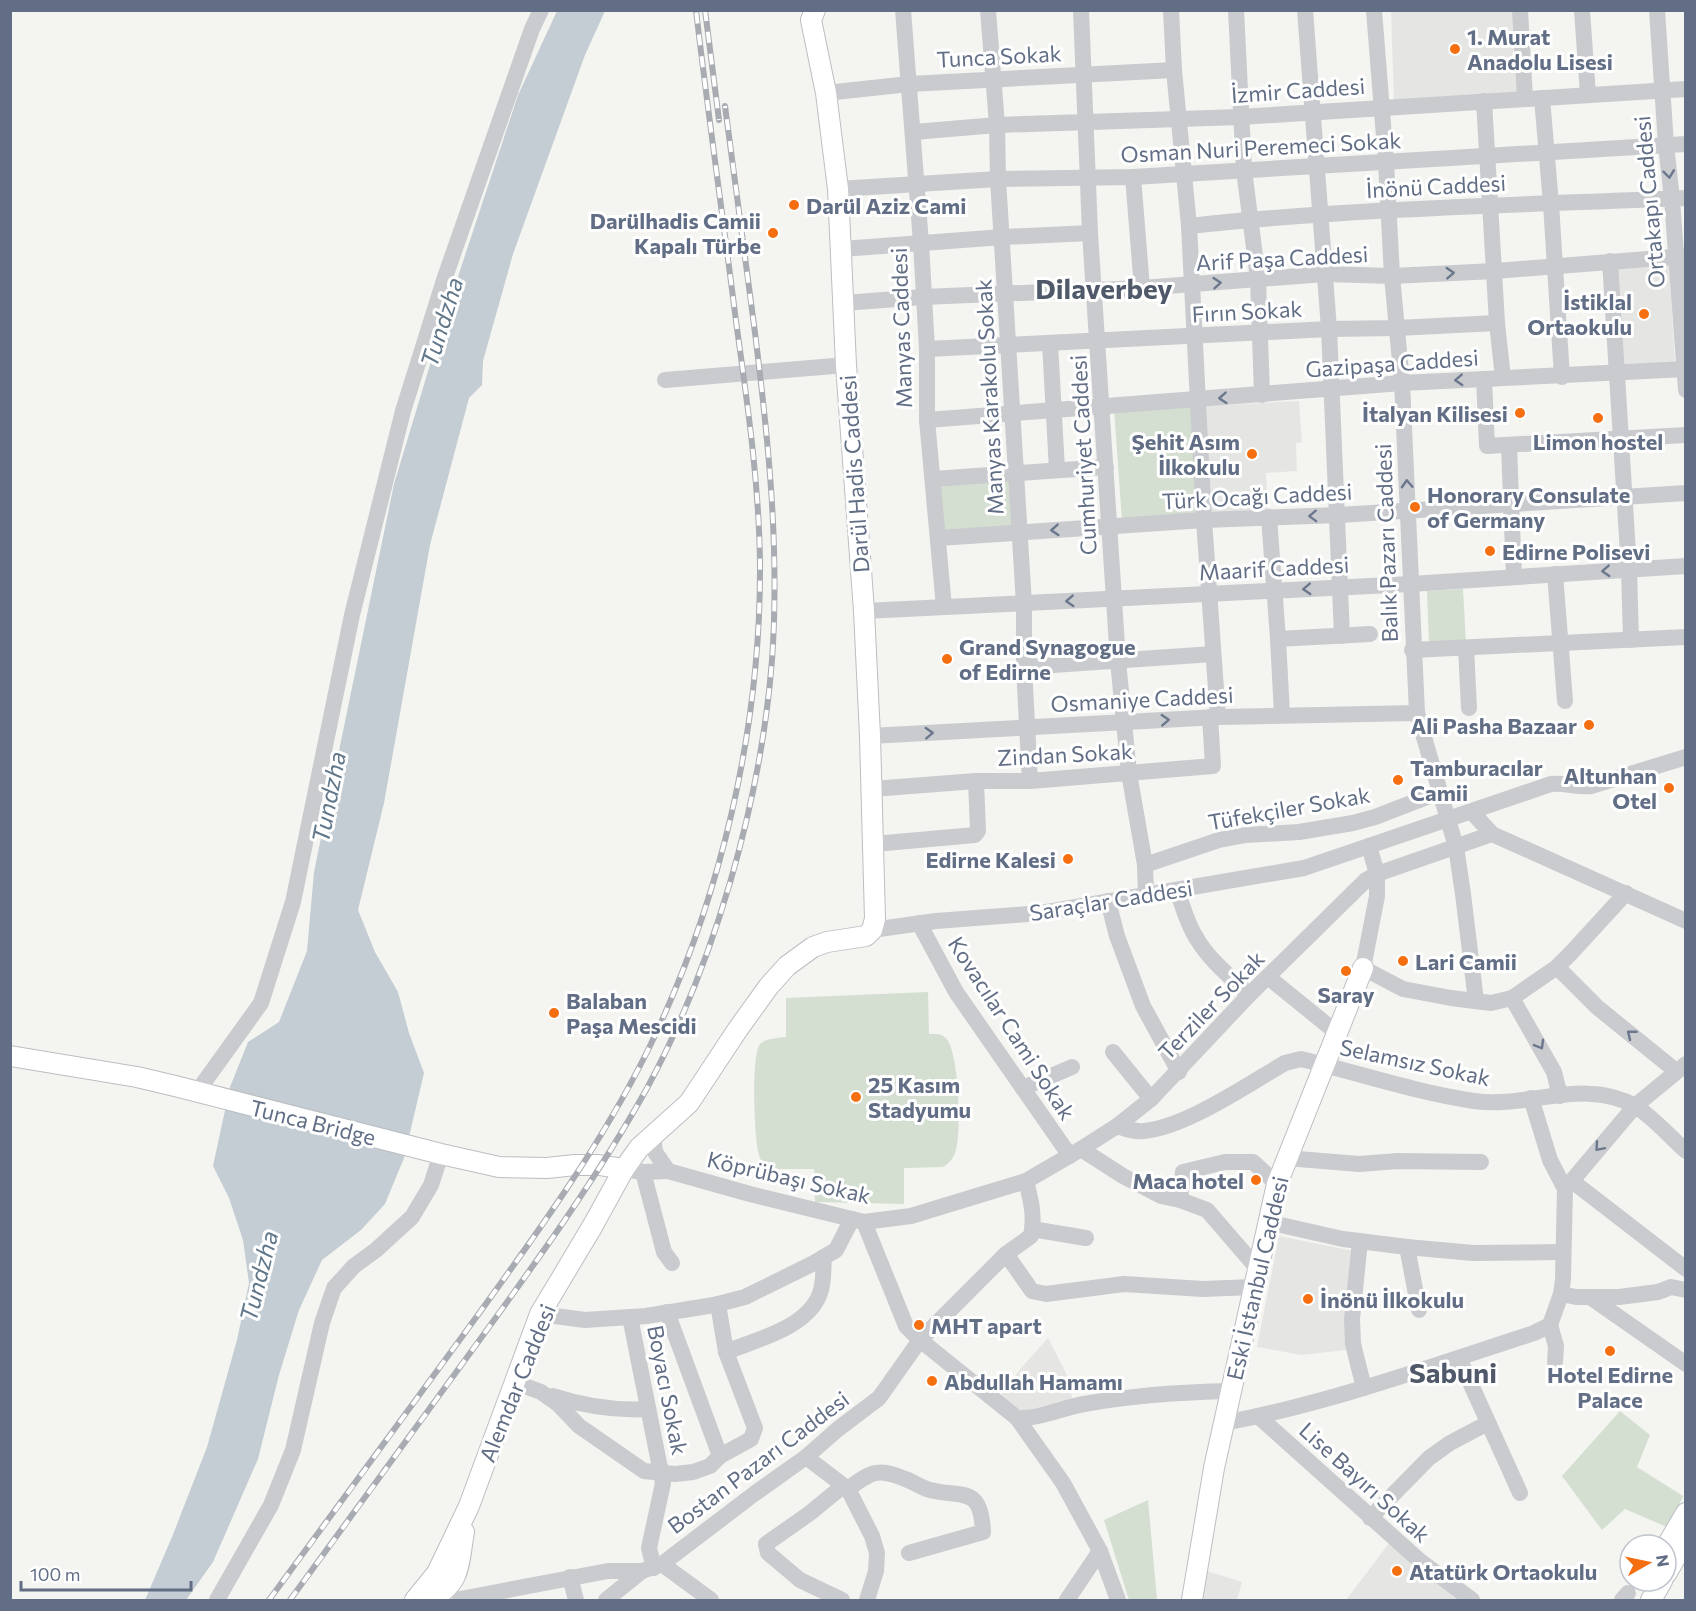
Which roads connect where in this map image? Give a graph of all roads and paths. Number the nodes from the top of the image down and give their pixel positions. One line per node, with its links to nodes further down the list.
1 (541, 10): 176 (street)
2 (903, 10): 16 (street, Manyas Caddesi)
3 (988, 10): 15 (street, Manyas Karakolu Sokak)
4 (1081, 10): 14 (street, Cumhuriyet Caddesi)
5 (1171, 10): 13 (street)
6 (1236, 10): 25 (street)
7 (1305, 10): 24 (street)
8 (1374, 10): 23 (street, Balık Pazarı Caddesi)
9 (1520, 10): 21 (street)
10 (1582, 10): 20 (street)
11 (1657, 10): 18 (street, Ortakapı Caddesi)
12 (813, 15): 19 (main road, Darül Hadis Caddesi)
13 (1174, 70): 14 (street, Tunca Sokak); 26 (street)
14 (1083, 74): 15 (street, Tunca Sokak); 27 (street, Cumhuriyet Caddesi)
15 (993, 78): 16 (street, Tunca Sokak); 28 (street, Manyas Karakolu Sokak)
16 (909, 84): 19 (street, Tunca Sokak); 29 (street, Manyas Caddesi)
17 (1686, 89): 18 (street, İzmir Caddesi)
18 (1663, 91): 20 (street, İzmir Caddesi); 31 (street, Ortakapı Caddesi)
19 (826, 93): 42 (main road, Darül Hadis Caddesi)
20 (1588, 95): 21 (street, İzmir Caddesi)
21 (1534, 99): 22 (street, İzmir Caddesi); 32 (street)
22 (1484, 101): 23 (street, İzmir Caddesi); 33 (street)
23 (1382, 107): 24 (street, İzmir Caddesi); 34 (street, Balık Pazarı Caddesi)
24 (1312, 112): 25 (street, İzmir Caddesi); 35 (street)
25 (1240, 117): 26 (street, İzmir Caddesi); 36 (street)
26 (1179, 120): 27 (street, İzmir Caddesi); 37 (street)
27 (1086, 122): 28 (street, İzmir Caddesi); 38 (street, Cumhuriyet Caddesi)
28 (997, 125): 29 (street, İzmir Caddesi); 40 (street, Manyas Karakolu Sokak)
29 (914, 132): 41 (street, Manyas Caddesi)
30 (1686, 144): 31 (street, Osman Nuri Peremeci Sokak)
31 (1666, 145): 32 (street, Osman Nuri Peremeci Sokak); 43 (street, Ortakapı Caddesi, one-way to 43)
32 (1547, 153): 33 (street, Osman Nuri Peremeci Sokak); 44 (street)
33 (1488, 157): 34 (street, Osman Nuri Peremeci Sokak); 45 (street)
34 (1386, 162): 35 (street, Osman Nuri Peremeci Sokak); 46 (street, Balık Pazarı Caddesi)
35 (1316, 167): 36 (street, Osman Nuri Peremeci Sokak); 47 (street)
36 (1244, 170): 37 (street, Osman Nuri Peremeci Sokak); 48 (street)
37 (1185, 174): 39 (street, Osman Nuri Peremeci Sokak); 49 (street)
38 (1089, 177): 39 (street, Osman Nuri Peremeci Sokak); 40 (street, Osman Nuri Peremeci Sokak); 50 (street, Cumhuriyet Caddesi)
39 (1134, 177): 62 (street)
40 (998, 179): 41 (street, Osman Nuri Peremeci Sokak); 51 (street, Manyas Karakolu Sokak)
41 (916, 183): 42 (street, Osman Nuri Peremeci Sokak); 52 (street, Manyas Caddesi)
42 (838, 189): 53 (main road, Darül Hadis Caddesi)
43 (1679, 198): 44 (street, İnönü Caddesi); 54 (street, Ortakapı Caddesi)
44 (1551, 204): 45 (street, İnönü Caddesi); 56 (street)
45 (1491, 206): 46 (street, İnönü Caddesi); 57 (street)
46 (1389, 210): 47 (street, İnönü Caddesi); 59 (street, Balık Pazarı Caddesi)
47 (1320, 214): 48 (street, İnönü Caddesi); 58 (street)
48 (1251, 219): 49 (street, İnönü Caddesi); 60 (street)
49 (1189, 226): 61 (street)
50 (1090, 233): 51 (street); 63 (street, Cumhuriyet Caddesi)
51 (1002, 237): 52 (street); 64 (street, Manyas Karakolu Sokak)
52 (921, 243): 53 (street); 65 (street, Manyas Caddesi)
53 (842, 249): 66 (main road, Darül Hadis Caddesi)
54 (1681, 256): 55 (street, Arif Paşa Caddesi); 67 (street, Ortakapı Caddesi)
55 (1610, 261): 56 (street, Arif Paşa Caddesi); 79 (street)
56 (1555, 267): 57 (street, Arif Paşa Caddesi); 80 (street)
57 (1495, 271): 59 (street, Arif Paşa Caddesi, one-way to 57); 68 (street)
58 (1325, 274): 59 (street, Arif Paşa Caddesi); 60 (street, Arif Paşa Caddesi); 70 (street)
59 (1392, 276): 69 (street, Balık Pazarı Caddesi)
60 (1258, 279): 61 (street, Arif Paşa Caddesi, one-way to 60); 71 (street)
61 (1193, 285): 62 (street, Arif Paşa Caddesi); 72 (street)
62 (1142, 288): 63 (street, Arif Paşa Caddesi)
63 (1095, 290): 64 (street, Arif Paşa Caddesi); 73 (street, Cumhuriyet Caddesi)
64 (1006, 293): 65 (street, Arif Paşa Caddesi); 75 (street, Manyas Karakolu Sokak)
65 (923, 297): 66 (street, Arif Paşa Caddesi); 76 (street, Manyas Caddesi)
66 (844, 303): 77 (main road, Darül Hadis Caddesi)
67 (1683, 308): 78 (street, Ortakapı Caddesi)
68 (1497, 323): 69 (street, Fırın Sokak); 82 (street)
69 (1397, 328): 70 (street, Fırın Sokak); 84 (street, Balık Pazarı Caddesi)
70 (1329, 329): 71 (street, Fırın Sokak); 85 (street)
71 (1260, 333): 72 (street, Fırın Sokak); 87 (street)
72 (1196, 336): 73 (street, Fırın Sokak); 88 (street)
73 (1099, 340): 74 (street, Fırın Sokak); 89 (street, Cumhuriyet Caddesi)
74 (1050, 343): 75 (street, Fırın Sokak); 90 (street)
75 (1010, 346): 76 (street, Fırın Sokak); 91 (street, Manyas Karakolu Sokak)
76 (927, 349): 92 (street, Manyas Caddesi)
77 (846, 365): 83 (street); 121 (main road, Darül Hadis Caddesi)
78 (1685, 369): 79 (street, Gazipaşa Caddesi); 86 (street, Ortakapı Caddesi)
79 (1616, 372): 80 (street, Gazipaşa Caddesi); 94 (street)
80 (1562, 377): 82 (street, Gazipaşa Caddesi)
81 (1484, 378): 82 (street, Gazipaşa Caddesi); 84 (street, Gazipaşa Caddesi, one-way to 84); 95 (street)
82 (1503, 378)
83 (665, 380)
84 (1402, 383): 85 (street, Gazipaşa Caddesi); 103 (street, Balık Pazarı Caddesi, one-way to 84)
85 (1332, 388): 87 (street, Gazipaşa Caddesi); 104 (street)
86 (1686, 390)
87 (1262, 395): 88 (street, Gazipaşa Caddesi, one-way to 88)
88 (1199, 400): 89 (street, Gazipaşa Caddesi); 106 (street)
89 (1102, 406): 90 (street, Gazipaşa Caddesi); 96 (street, Cumhuriyet Caddesi)
90 (1054, 410): 91 (street, Gazipaşa Caddesi); 97 (street)
91 (1012, 414): 92 (street, Gazipaşa Caddesi); 98 (street, Manyas Karakolu Sokak)
92 (927, 420): 99 (street, Manyas Caddesi)
93 (1686, 435): 94 (street)
94 (1621, 438): 95 (street); 101 (street)
95 (1509, 446): 102 (street)
96 (1106, 467): 97 (street); 107 (street, Cumhuriyet Caddesi)
97 (1057, 470): 98 (street)
98 (1016, 473): 99 (street); 108 (street, Manyas Karakolu Sokak)
99 (933, 479): 109 (street, Manyas Caddesi)
100 (1686, 493): 101 (street, Türk Ocağı Caddesi)
101 (1623, 498): 102 (street, Türk Ocağı Caddesi); 111 (street)
102 (1511, 504): 103 (street, Türk Ocağı Caddesi); 113 (street)
103 (1409, 510): 104 (street, Türk Ocağı Caddesi); 114 (street, Balık Pazarı Caddesi)
104 (1338, 515): 105 (street, Türk Ocağı Caddesi, one-way to 105); 115 (street)
105 (1269, 517): 106 (street, Türk Ocağı Caddesi); 116 (street)
106 (1204, 520): 107 (street, Türk Ocağı Caddesi); 117 (street)
107 (1109, 526): 108 (street, Türk Ocağı Caddesi, one-way to 108); 118 (street, Cumhuriyet Caddesi)
108 (1020, 533): 109 (street, Türk Ocağı Caddesi); 119 (street, Manyas Karakolu Sokak)
109 (939, 538): 120 (street, Manyas Caddesi)
110 (1686, 566): 111 (street, Maarif Caddesi)
111 (1629, 570): 112 (street, Maarif Caddesi, one-way to 112); 126 (street)
112 (1555, 574): 113 (street, Maarif Caddesi); 127 (street)
113 (1514, 577): 114 (street, Maarif Caddesi)
114 (1411, 584): 115 (street, Maarif Caddesi); 129 (street, Balık Pazarı Caddesi)
115 (1341, 587): 116 (street, Maarif Caddesi, one-way to 116); 123 (street)
116 (1274, 591): 117 (street, Maarif Caddesi); 125 (street)
117 (1209, 595): 118 (street, Maarif Caddesi); 130 (street)
118 (1114, 599): 119 (street, Maarif Caddesi, one-way to 119); 131 (street, Cumhuriyet Caddesi)
119 (1024, 604): 120 (street, Maarif Caddesi); 132 (street, Manyas Karakolu Sokak)
120 (944, 608): 121 (street, Maarif Caddesi)
121 (864, 611): 140 (main road, Darül Hadis Caddesi)
122 (1370, 634): 123 (street)
123 (1342, 636): 125 (street)
124 (1686, 637): 126 (street)
125 (1278, 639): 136 (street)
126 (1631, 640): 127 (street)
127 (1560, 644): 128 (street); 133 (street)
128 (1466, 648): 129 (street); 134 (street)
129 (1412, 650): 135 (street, Balık Pazarı Caddesi)
130 (1214, 654): 131 (street); 137 (street)
131 (1118, 661): 132 (street); 138 (street, Cumhuriyet Caddesi)
132 (1024, 667): 139 (street, Manyas Karakolu Sokak)
133 (1565, 701)
134 (1469, 708)
135 (1417, 713): 136 (street, Osmaniye Caddesi); 146 (street, Balık Pazarı Caddesi)
136 (1281, 714): 137 (street, Osmaniye Caddesi)
137 (1214, 717): 138 (street, Osmaniye Caddesi, one-way to 137); 142 (street, Zindan Sokak)
138 (1123, 722): 139 (street, Osmaniye Caddesi); 142 (street, Cumhuriyet Caddesi)
139 (1028, 728): 140 (street, Osmaniye Caddesi, one-way to 139); 144 (street, Manyas Karakolu Sokak)
140 (870, 736): 145 (main road, Darül Hadis Caddesi)
141 (1686, 757): 147 (street, Saraçlar Caddesi)
142 (1129, 773): 144 (street, Zindan Sokak); 153 (street, Cumhuriyet Caddesi)
143 (976, 781): 144 (street, Zindan Sokak); 145 (street, Zindan Sokak); 150 (street)
144 (1030, 781)
145 (872, 789): 150 (main road, Darül Hadis Caddesi)
146 (1440, 792): 148 (street, Balık Pazarı Caddesi); 153 (street, Tüfekçiler Sokak)
147 (1471, 811): 148 (street, Saraçlar Caddesi); 149 (street)
148 (1448, 819): 151 (street, Saraçlar Caddesi); 152 (street, Balık Pazarı Caddesi)
149 (1491, 834): 152 (street, Terziler Sokak); 156 (street)
150 (874, 844): 161 (main road, Darül Hadis Caddesi)
151 (1369, 846): 154 (street); 155 (street, Saraçlar Caddesi)
152 (1456, 848): 154 (street, Terziler Sokak); 167 (street, Balık Pazarı Caddesi)
153 (1145, 865): 157 (street, Cumhuriyet Caddesi)
154 (1377, 874): 163 (street); 164 (street, Terziler Sokak)
155 (1177, 890): 157 (street, Saraçlar Caddesi); 165 (street)
156 (1626, 893): 159 (street); 162 (street)
157 (1146, 895): 158 (street, Saraçlar Caddesi)
158 (1108, 901): 160 (street, Saraçlar Caddesi); 174 (street)
159 (1686, 921)
160 (919, 923): 161 (street, Saraçlar Caddesi); 175 (street, Kovacılar Cami Sokak)
161 (872, 930): 182 (main road, Saraçlar Caddesi)
162 (1557, 967): 166 (street); 173 (street, one-way to 162)
163 (1363, 968): 167 (street); 168 (main road, Eski İstanbul Caddesi)
164 (1268, 977): 165 (street, Terziler Sokak); 168 (street)
165 (1249, 995): 174 (street, Terziler Sokak)
166 (1512, 998): 167 (street); 177 (street, one-way to 177)
167 (1476, 1001)
168 (1337, 1033): 171 (main road, Eski İstanbul Caddesi)
169 (1113, 1052): 179 (street)
170 (10, 1056): 176 (main road, Tunca Bridge)
171 (1326, 1061): 178 (street, Selamsız Sokak); 181 (street, Selamsız Sokak); 186 (main road, Eski İstanbul Caddesi)
172 (1072, 1067): 175 (street)
173 (1681, 1067): 180 (street)
174 (1179, 1072): 179 (street, Terziler Sokak)
175 (1023, 1088): 185 (street, Kovacılar Cami Sokak)
176 (197, 1092): 184 (main road, Tunca Bridge)
177 (1560, 1096): 178 (street, Selamsız Sokak); 180 (street, Selamsız Sokak)
178 (1531, 1098): 192 (street)
179 (1151, 1099): 181 (street, Terziler Sokak)
180 (1635, 1106): 183 (street, Selamsız Sokak); 192 (street, one-way to 192)
181 (1117, 1126): 185 (street, Terziler Sokak)
182 (653, 1135): 188 (main road, Saraçlar Caddesi); 189 (street)
183 (1686, 1151)
184 (435, 1153): 188 (main road, Tunca Bridge); 245 (street)
185 (1075, 1153): 190 (street, Köprübaşı Sokak); 193 (street)
186 (1286, 1158): 187 (street); 191 (main road, Eski İstanbul Caddesi)
187 (1481, 1162)
188 (634, 1170): 189 (street, Köprübaşı Sokak); 203 (street); 213 (main road, Alemdar Caddesi)
189 (668, 1171): 194 (street, Köprübaşı Sokak)
190 (1026, 1180): 194 (street, Köprübaşı Sokak); 196 (street)
191 (1277, 1185): 193 (street); 195 (main road, Eski İstanbul Caddesi)
192 (1568, 1185): 200 (street); 204 (street)
193 (1180, 1200): 206 (street)
194 (858, 1221): 202 (street); 216 (street)
195 (1267, 1222): 198 (street); 206 (main road, Eski İstanbul Caddesi)
196 (1032, 1229): 197 (street); 201 (street, Bostan Pazarı Caddesi)
197 (1086, 1238)
198 (1360, 1241): 199 (street); 222 (street)
199 (1407, 1247): 200 (street); 211 (street)
200 (1563, 1252): 208 (street)
201 (1006, 1254): 206 (street); 216 (street, Bostan Pazarı Caddesi)
202 (824, 1257): 210 (street); 217 (street)
203 (672, 1263)
204 (1686, 1269)
205 (1686, 1275): 207 (street)
206 (1255, 1277): 223 (main road, Eski İstanbul Caddesi)
207 (1678, 1288): 209 (street)
208 (1561, 1294): 209 (street); 215 (street)
209 (1590, 1297): 220 (street)
210 (718, 1304): 212 (street); 217 (street)
211 (1419, 1310)
212 (667, 1312): 214 (street); 230 (street)
213 (540, 1314): 214 (street); 221 (main road, Alemdar Caddesi)
214 (630, 1317): 225 (street, Boyacı Sokak)
215 (1550, 1325): 218 (street); 219 (street)
216 (920, 1340): 227 (street); 231 (street, Bostan Pazarı Caddesi)
217 (726, 1352): 230 (street)
218 (1460, 1358): 222 (street); 229 (street)
219 (1555, 1362)
220 (1686, 1364)
221 (514, 1382): 224 (street); 244 (main road, Alemdar Caddesi)
222 (1364, 1388): 226 (street)
223 (1231, 1391): 227 (street); 228 (main road, Eski İstanbul Caddesi)
224 (541, 1392): 225 (street); 232 (street)
225 (648, 1409): 232 (street, Boyacı Sokak)
226 (1258, 1416): 228 (street); 236 (street, Lise Bayırı Sokak)
227 (1017, 1418): 239 (street)
228 (1224, 1423): 255 (main road, Eski İstanbul Caddesi)
229 (1488, 1424): 234 (street); 236 (street)
230 (720, 1456): 232 (street)
231 (806, 1456): 233 (street); 242 (street, Bostan Pazarı Caddesi)
232 (661, 1473): 242 (street, Boyacı Sokak)
233 (846, 1487): 240 (street); 251 (street); 252 (street)
234 (1520, 1493)
235 (1686, 1513): 237 (main road)
236 (1370, 1518): 256 (street, Lise Bayırı Sokak)
237 (1674, 1533)
238 (1686, 1540): 241 (main road)
239 (1100, 1551): 253 (street); 254 (street)
240 (909, 1553)
241 (1678, 1554)
242 (653, 1568): 243 (street); 249 (street, Bostan Pazarı Caddesi); 250 (street)
243 (570, 1577): 244 (street); 248 (street)
244 (451, 1583): 246 (main road, Alemdar Caddesi); 247 (main road)
245 (217, 1600)
246 (416, 1600)
247 (430, 1600)
248 (576, 1600)
249 (606, 1600)
250 (711, 1600)
251 (842, 1600)
252 (867, 1600)
253 (1067, 1600)
254 (1118, 1600)
255 (1192, 1600)
256 (1472, 1600)

